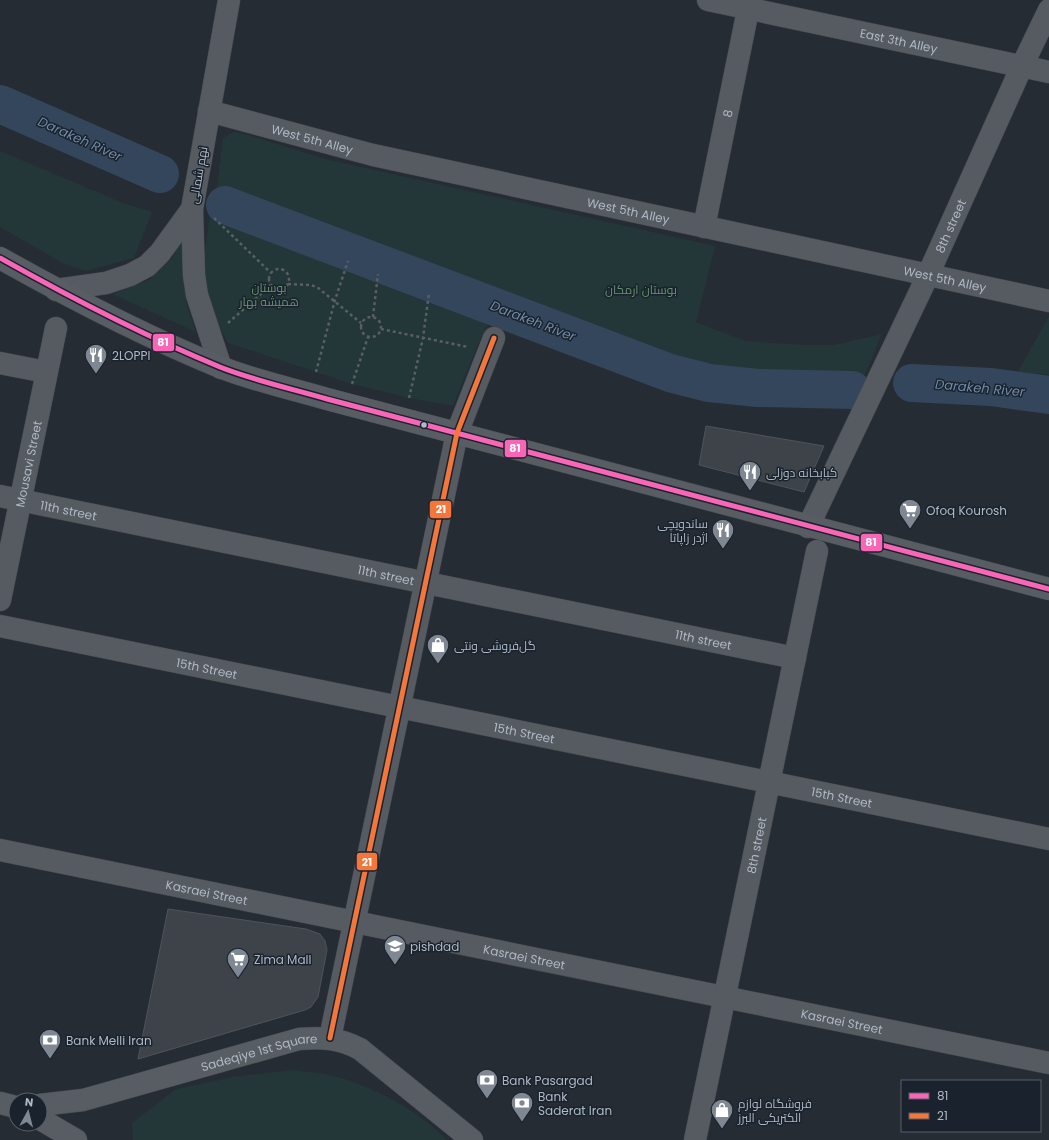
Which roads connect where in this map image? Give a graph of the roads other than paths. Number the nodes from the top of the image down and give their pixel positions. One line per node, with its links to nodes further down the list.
1 (229, 0): 7 (street, نهم شمالی)
2 (708, 0): 3 (street, East 3th Alley)
3 (749, 4): 5 (street, East 3th Alley); 9 (street, 8)
4 (1049, 10): 5 (street, 8th street)
5 (1022, 66): 6 (street, East 3th Alley); 11 (street, 8th street)
6 (1049, 72)
7 (209, 111): 8 (street, نهم شمالی); 9 (street, West 5th Alley)
8 (192, 210): 12 (street, نهم شمالی); 17 (street)
9 (704, 227): 11 (street, West 5th Alley)
10 (0, 258): 12 (main road)
11 (928, 275): 13 (street, West 5th Alley); 21 (street, 8th street)
12 (56, 290): 17 (main road)
13 (1049, 301)
14 (56, 328): 18 (street, Mousavi Street)
15 (485, 344): 19 (street)
16 (0, 363): 18 (street)
17 (221, 368): 19 (main road)
18 (46, 372): 20 (street, Mousavi Street)
19 (457, 433): 21 (main road); 23 (street)
20 (10, 498): 23 (street, 11th street); 25 (street, Mousavi Street)
21 (808, 527): 24 (main road)
22 (817, 551): 27 (street, 8th street)
23 (426, 582): 27 (street, 11th street); 28 (street)
24 (1049, 589)
25 (0, 600)
26 (0, 626): 28 (street, 15th Street)
27 (795, 658): 29 (street, 8th street)
28 (400, 707): 29 (street, 15th Street); 32 (street)
29 (770, 782): 30 (street, 15th Street); 33 (street, 8th street)
30 (1049, 839)
31 (0, 850): 32 (street, Kasraei Street)
32 (355, 922): 33 (street, Kasraei Street); 34 (street)
33 (725, 997): 35 (street, Kasraei Street); 40 (street, 8th street)
34 (330, 1038): 36 (main road, Sadeqiye 1st Square); 39 (main road, Sadeqiye 1st Square)
35 (1049, 1063)
36 (48, 1104)
37 (48, 1124): 38 (main road)
38 (76, 1140)
39 (472, 1140)
40 (695, 1140)

